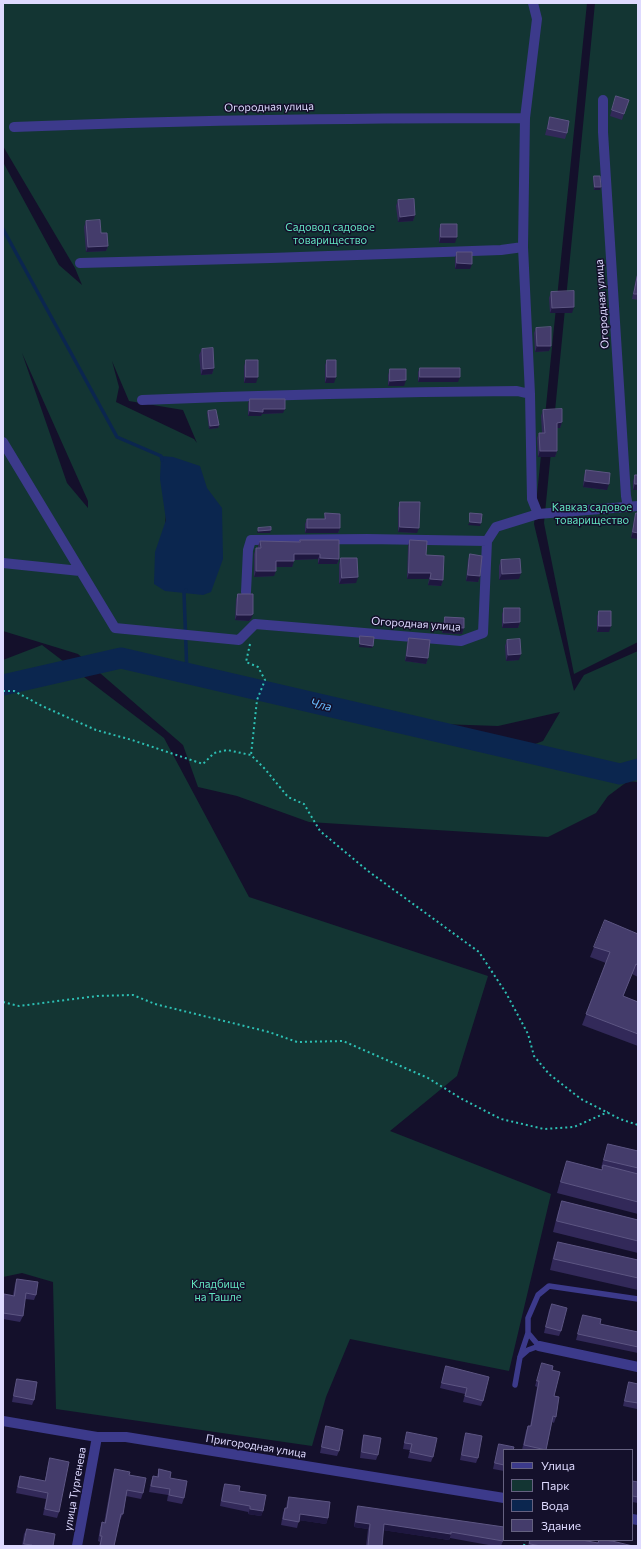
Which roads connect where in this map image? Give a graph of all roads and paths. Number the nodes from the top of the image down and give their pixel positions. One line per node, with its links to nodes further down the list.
1 (533, 3): 3 (street)
2 (603, 100): 10 (street, Огородная улица)
3 (525, 118): 4 (street, Огородная улица); 5 (street)
4 (14, 127)
5 (523, 247): 6 (street); 7 (street)
6 (80, 263)
7 (530, 394): 8 (street); 11 (street)
8 (142, 400)
9 (3, 442): 14 (street)
10 (633, 506): 11 (street, Огородная улица)
11 (538, 514): 12 (street, Огородная улица)
12 (487, 541): 15 (street); 16 (street, Огородная улица)
13 (3, 563): 14 (street)
14 (80, 571): 16 (street)
15 (246, 592)
16 (255, 624): 18 (path)
17 (3, 691): 18 (path)
18 (251, 755): 20 (path)
19 (3, 1002): 20 (path)
20 (608, 1112): 21 (path)
21 (638, 1125)
22 (638, 1299): 23 (lane)
23 (528, 1333): 24 (lane); 25 (lane)
24 (539, 1346): 25 (lane); 26 (street)
25 (520, 1357): 27 (lane)
26 (638, 1367)
27 (515, 1385)
28 (3, 1421): 29 (street, Пригородная улица)
29 (97, 1437): 30 (street, Пригородная улица); 31 (street, улица Тургенева)
30 (503, 1498)
31 (77, 1546)

